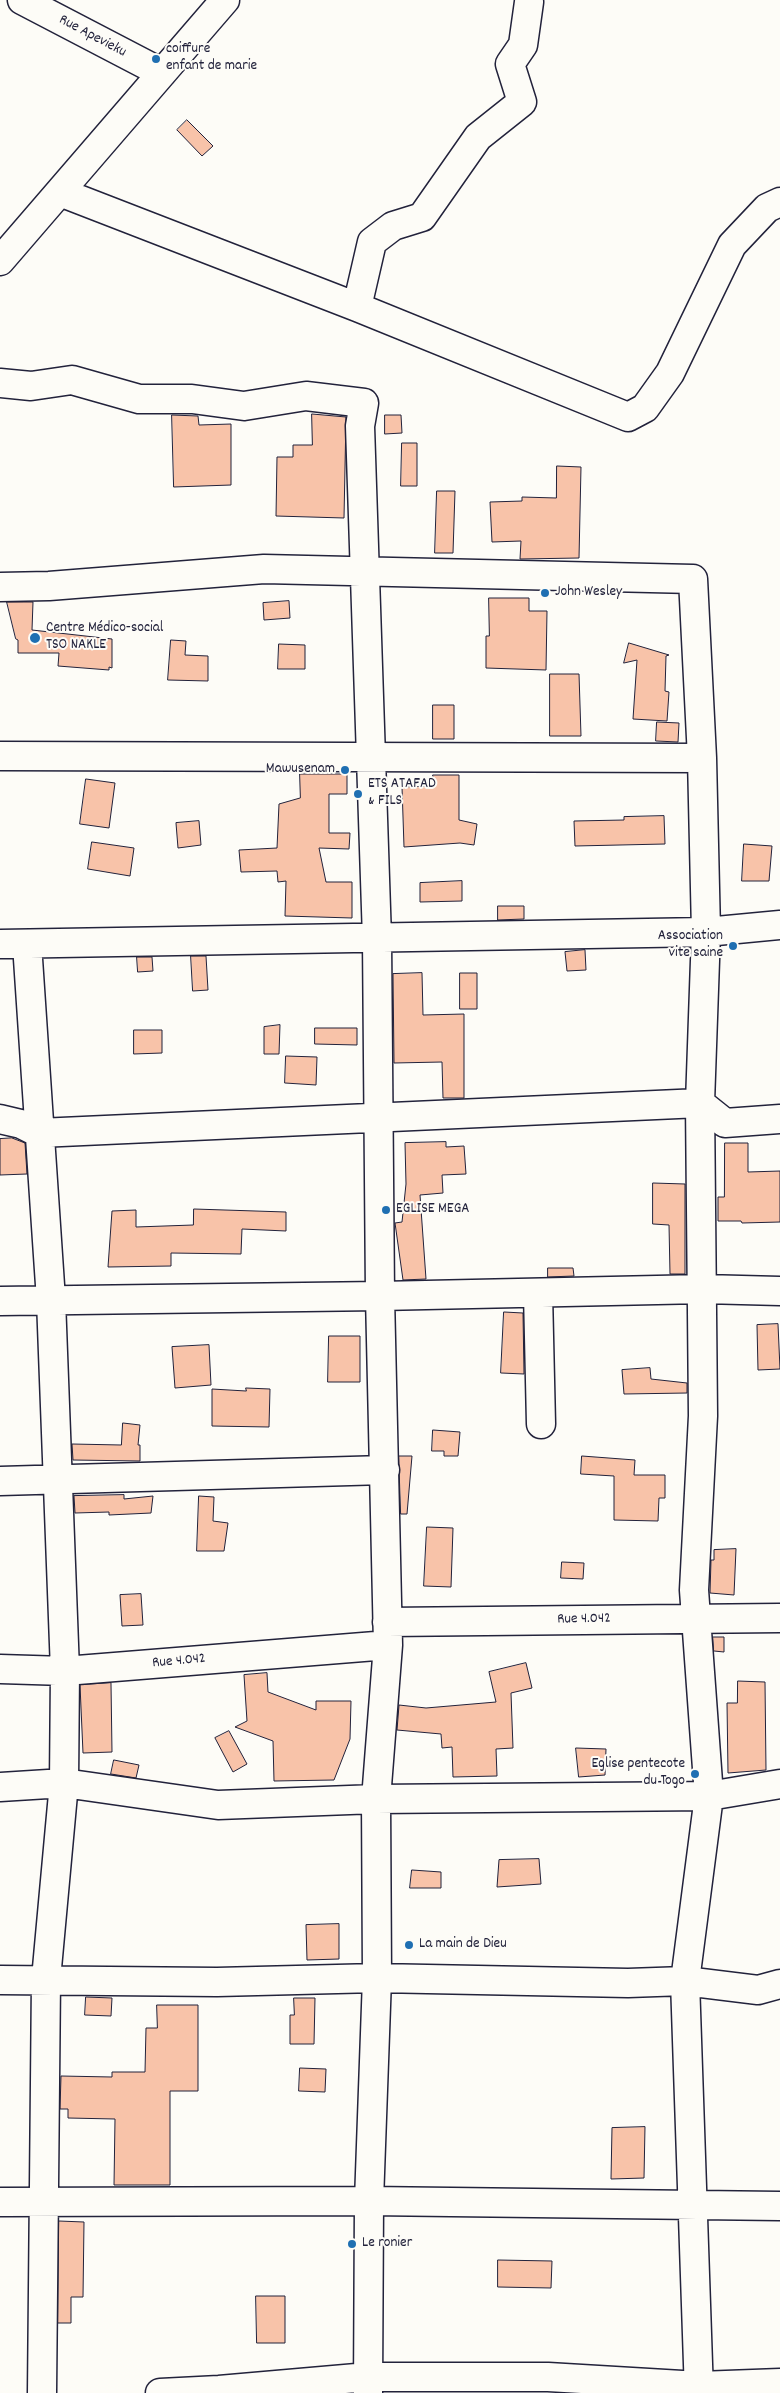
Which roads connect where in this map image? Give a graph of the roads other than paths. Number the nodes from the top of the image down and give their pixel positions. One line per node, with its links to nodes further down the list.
1 (22, 0): 4 (street, Rue Apevieku)
2 (225, 0): 4 (street)
3 (529, 2): 9 (street)
4 (162, 73): 5 (street)
5 (60, 192): 7 (street); 9 (street)
6 (780, 202): 9 (street)
7 (9, 236): 8 (street)
8 (0, 261)
9 (358, 308)
10 (0, 382): 11 (street)
11 (365, 572): 12 (street); 14 (street); 15 (street)
12 (0, 587)
13 (0, 756): 14 (street)
14 (371, 757): 15 (street); 18 (street)
15 (702, 758): 17 (street)
16 (780, 925): 17 (street)
17 (706, 932): 18 (street); 21 (street)
18 (377, 939): 20 (street); 22 (street)
19 (0, 944): 20 (street)
20 (27, 944): 25 (street)
21 (700, 1103): 22 (street); 24 (street); 26 (street)
22 (378, 1117): 25 (street); 29 (street)
23 (0, 1119): 25 (street)
24 (780, 1119)
25 (39, 1133): 30 (street)
26 (703, 1289): 27 (street); 28 (street); 37 (street)
27 (780, 1291)
28 (538, 1293): 29 (street); 32 (street)
29 (380, 1296): 30 (street); 33 (street)
30 (51, 1300): 31 (street); 34 (street)
31 (0, 1301)
32 (541, 1424)
33 (385, 1470): 34 (street); 38 (street)
34 (57, 1478): 35 (street); 40 (street)
35 (0, 1480)
36 (780, 1618): 37 (street, Rue 4.042)
37 (696, 1619): 38 (street, Rue 4.042); 44 (street)
38 (388, 1634): 40 (street, Rue 4.042); 45 (street)
39 (0, 1669): 40 (street, Rue 4.042)
40 (65, 1671): 41 (street)
41 (64, 1783): 43 (street); 45 (street); 47 (street)
42 (780, 1784): 44 (street)
43 (0, 1787)
44 (709, 1796): 45 (street); 49 (street)
45 (376, 1799): 46 (street)
46 (377, 1978): 47 (street); 49 (street); 51 (street)
47 (46, 1979): 48 (street); 53 (street)
48 (0, 1980)
49 (685, 1981): 50 (street); 54 (street)
50 (780, 1984)
51 (369, 2201): 53 (street); 54 (street); 57 (street)
52 (0, 2202): 53 (street)
53 (45, 2203): 59 (street)
54 (692, 2205): 55 (street); 58 (street)
55 (780, 2206)
56 (780, 2383): 58 (street)
57 (368, 2385): 58 (street); 60 (street)
58 (699, 2390)
59 (42, 2393)
60 (160, 2393)

